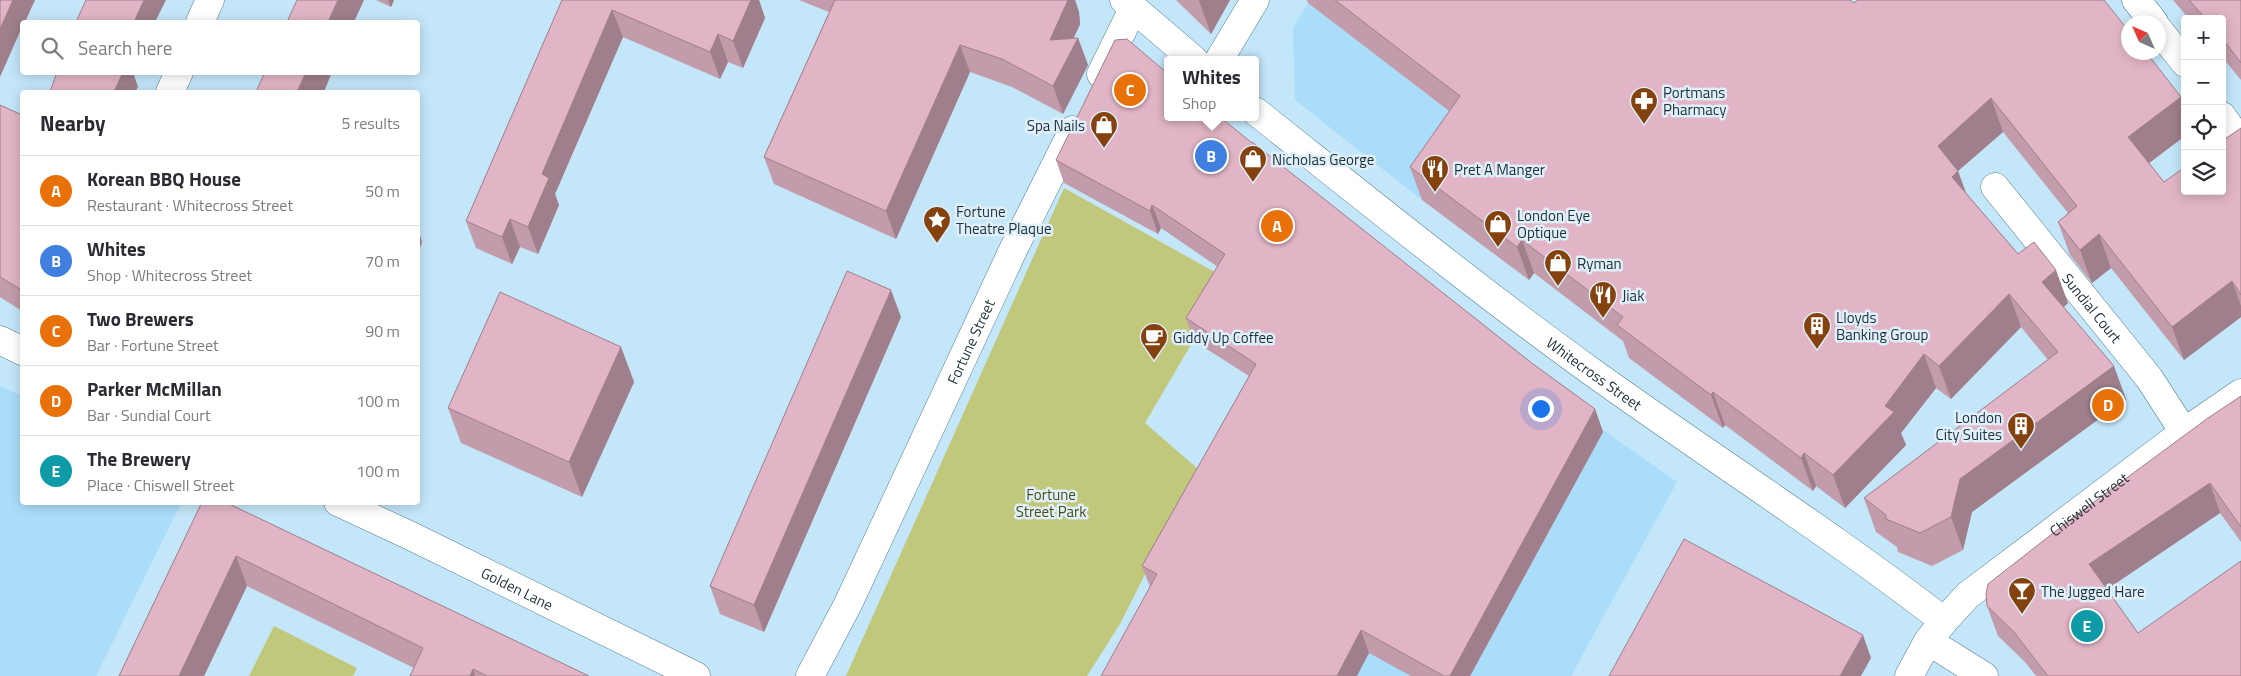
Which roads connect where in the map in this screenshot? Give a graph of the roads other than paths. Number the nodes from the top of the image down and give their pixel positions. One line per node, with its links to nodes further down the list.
1 (210, 0): 6 (street)
2 (1255, 0): 9 (street)
3 (2136, 0): 5 (street)
4 (1129, 4): 8 (street); 24 (street, Fortune Street)
5 (2148, 15)
6 (201, 20)
7 (2166, 39): 10 (street)
8 (1189, 56)
9 (1220, 56)
10 (2183, 60)
11 (178, 75): 12 (street)
12 (171, 90)
13 (1259, 114): 22 (street, Whitecross Street)
14 (2226, 122): 15 (street)
15 (2241, 143)
16 (1995, 187): 20 (street, Sundial Court)
17 (0, 340): 18 (street)
18 (20, 351)
19 (2241, 393): 20 (street, Chiswell Street)
20 (2184, 432): 22 (street, Chiswell Street)
21 (345, 505): 23 (street, Golden Lane)
22 (1936, 631): 25 (street, Chiswell Street); 26 (street, Whitecross Street)
23 (696, 676)
24 (810, 676)
25 (1909, 676)
26 (1984, 676)

